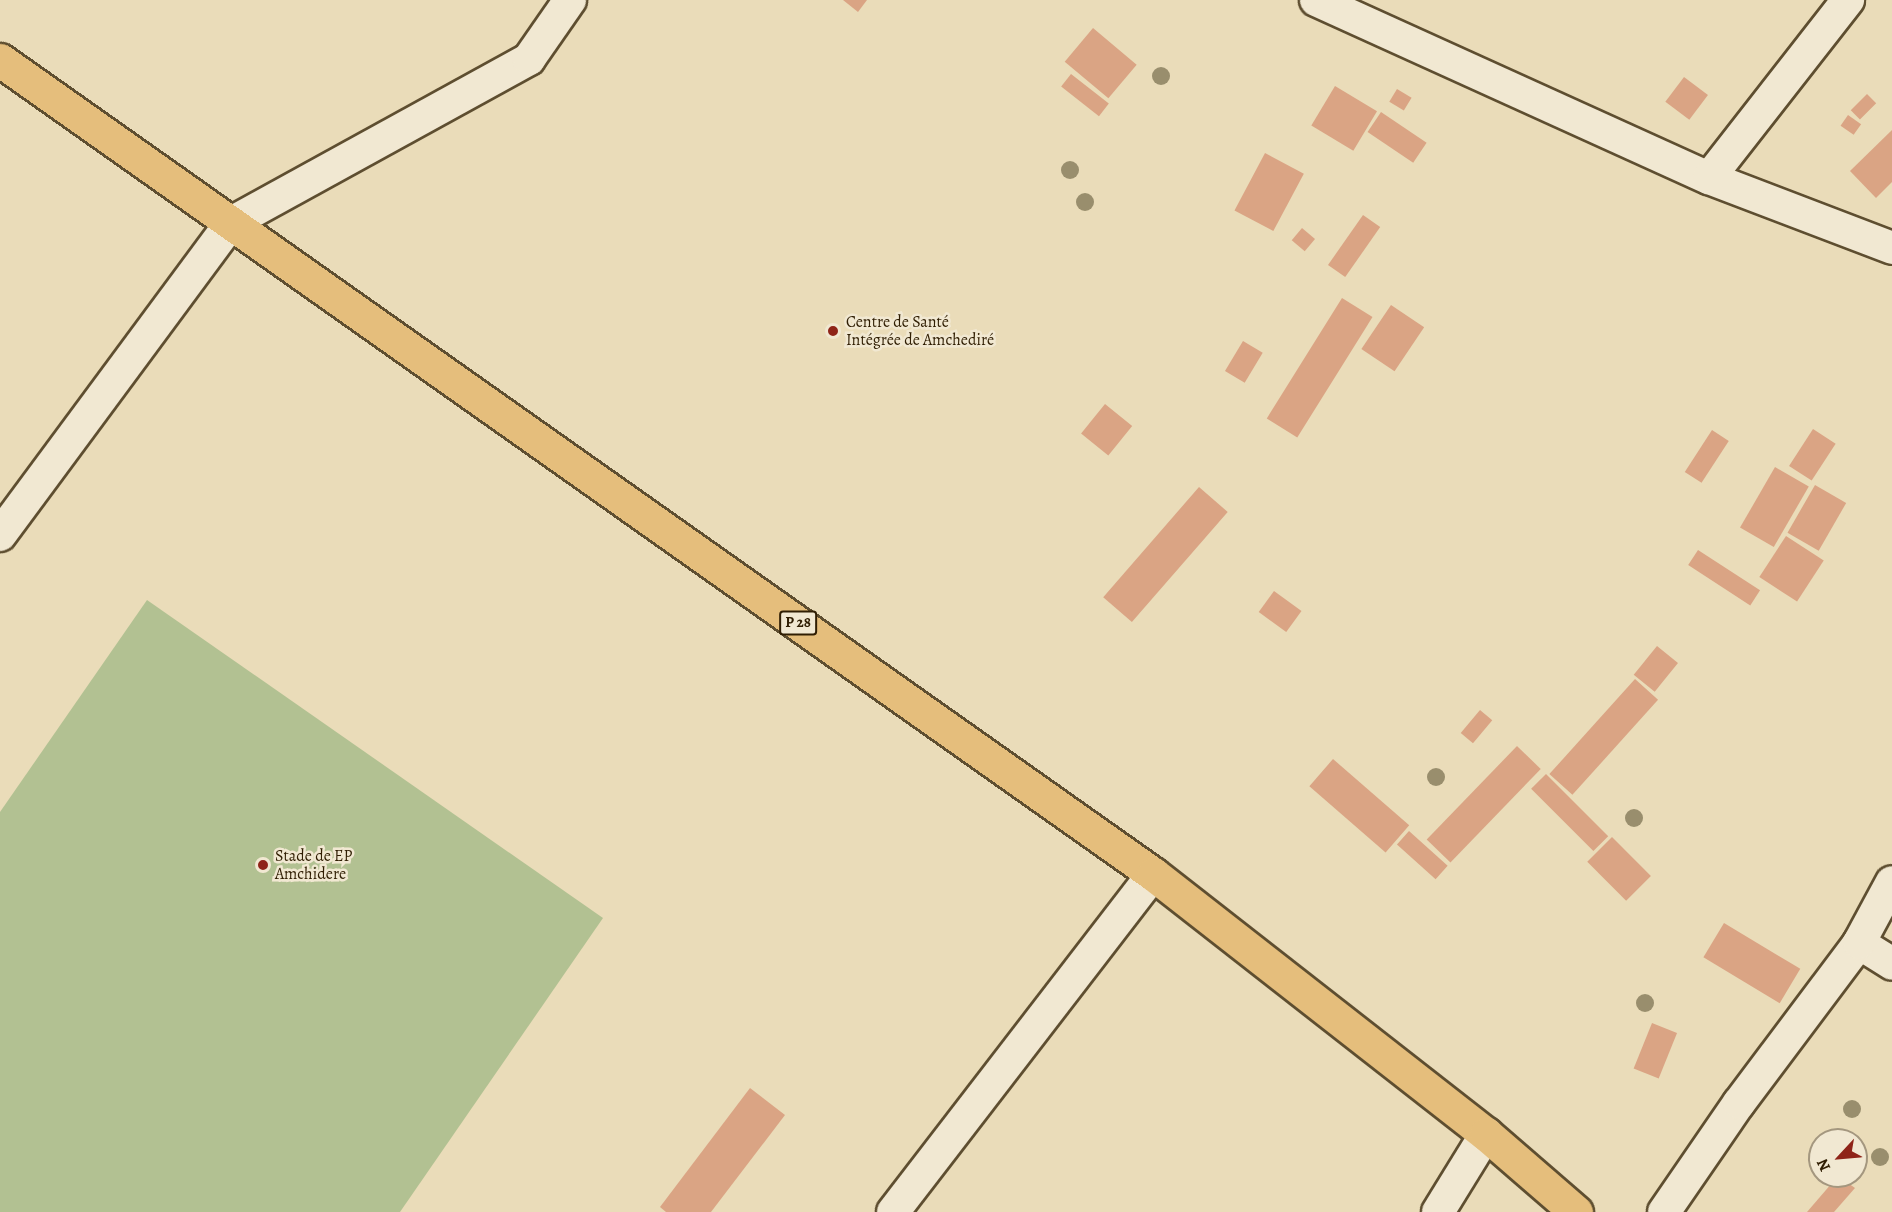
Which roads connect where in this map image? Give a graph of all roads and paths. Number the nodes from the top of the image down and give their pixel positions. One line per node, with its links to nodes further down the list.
1 (570, 0): 6 (street)
2 (1316, 0): 5 (street)
3 (1848, 0): 5 (street)
4 (0, 60): 6 (main road, P 28)
5 (1709, 178): 7 (street)
6 (231, 223): 8 (street); 9 (main road, P 28)
7 (1892, 248)
8 (0, 535)
9 (1153, 874): 13 (main road, P 28); 14 (street)
10 (1892, 882): 11 (street)
11 (1859, 944): 12 (street); 17 (street)
12 (1892, 964)
13 (1486, 1134): 15 (street); 16 (main road, P 28)
14 (893, 1212)
15 (1438, 1212)
16 (1576, 1212)
17 (1664, 1212)

